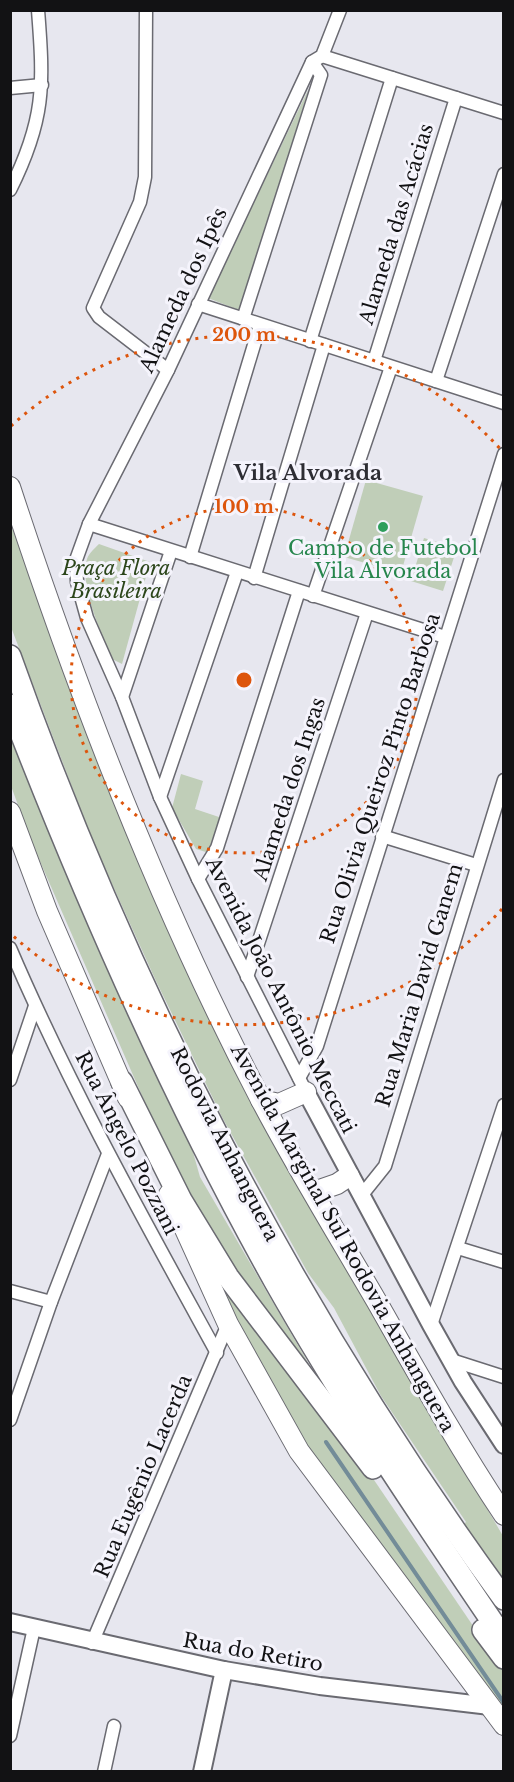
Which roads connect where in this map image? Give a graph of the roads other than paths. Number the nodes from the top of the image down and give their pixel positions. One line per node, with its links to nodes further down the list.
1 (38, 10): 6 (street)
2 (146, 10): 19 (street)
3 (340, 10): 4 (street, Alameda dos Ipês)
4 (317, 59): 5 (street); 12 (street, Alameda dos Ipês); 13 (street)
5 (392, 78): 8 (street); 15 (street)
6 (42, 85): 7 (street); 11 (street)
7 (10, 88)
8 (456, 98): 9 (street); 17 (street, Alameda das Acácias)
9 (504, 113)
10 (504, 174): 20 (street)
11 (10, 190)
12 (198, 304): 13 (street); 19 (street, Alameda dos Ipês)
13 (243, 319): 14 (street)
14 (260, 325): 15 (street); 27 (street)
15 (310, 341): 16 (street)
16 (324, 345): 17 (street); 29 (street)
17 (374, 361): 18 (street)
18 (391, 367): 20 (street); 31 (street)
19 (168, 369): 24 (street, Alameda dos Ipês)
20 (436, 381): 21 (street)
21 (504, 403)
22 (504, 454): 33 (street, Rua Olivia Queiroz Pinto Barbosa)
23 (10, 487): 50 (highway, Avenida Marginal Sul Rodovia Anhanguera)
24 (89, 525): 25 (street, Alameda dos Ipês); 26 (street)
25 (80, 543): 35 (street, Avenida João Antônio Meccati)
26 (171, 551): 27 (street); 35 (street)
27 (190, 558): 28 (street)
28 (237, 572): 29 (street); 38 (street)
29 (254, 578): 30 (street)
30 (299, 591): 31 (street); 43 (street)
31 (313, 596): 32 (street)
32 (367, 613): 33 (street); 45 (street, Alameda dos Ingas)
33 (445, 637): 41 (street, Rua Olivia Queiroz Pinto Barbosa)
34 (10, 656): 69 (highway, Rodovia Anhanguera)
35 (122, 697): 38 (street, Avenida João Antônio Meccati)
36 (10, 705): 72 (highway, Rodovia Anhanguera)
37 (504, 780): 39 (street, Rua Maria David Ganem)
38 (160, 797): 43 (street, Avenida João Antônio Meccati)
39 (500, 803): 42 (street, Rua Maria David Ganem)
40 (10, 812): 48 (highway)
41 (382, 836): 42 (street); 49 (street, Rua Olivia Queiroz Pinto Barbosa)
42 (476, 865): 55 (street, Rua Maria David Ganem)
43 (198, 879): 45 (street, Avenida João Antônio Meccati)
44 (10, 948): 46 (street, Rua Ângelo Pozzani)
45 (247, 977): 49 (street, Avenida João Antônio Meccati)
46 (35, 1006): 47 (street); 52 (street, Rua Ângelo Pozzani)
47 (10, 1080)
48 (122, 1082): 60 (highway); 74 (highway)
49 (302, 1085): 50 (highway); 53 (main road, Avenida João Antônio Meccati)
50 (261, 1100): 54 (highway, Avenida Marginal Sul Rodovia Anhanguera)
51 (504, 1105): 56 (street)
52 (108, 1154): 59 (street); 62 (street, Rua Ângelo Pozzani)
53 (350, 1176): 54 (highway); 55 (main road, Avenida João Antônio Meccati)
54 (314, 1192): 68 (highway, Avenida Marginal Sul Rodovia Anhanguera)
55 (361, 1196): 61 (main road, Avenida João Antônio Meccati)
56 (458, 1248): 57 (street); 61 (street)
57 (504, 1262)
58 (10, 1291): 59 (street)
59 (51, 1302): 65 (street)
60 (228, 1324): 62 (street, Rua Eugênio Lacerda); 76 (highway)
61 (431, 1325): 63 (main road, Avenida João Antônio Meccati)
62 (217, 1353): 73 (street, Rua Eugênio Lacerda)
63 (451, 1360): 64 (street); 67 (main road, Avenida João Antônio Meccati)
64 (504, 1377)
65 (12, 1406): 66 (street)
66 (10, 1420)
67 (504, 1444)
68 (504, 1515)
69 (504, 1599)
70 (10, 1622): 71 (main road, Rua do Retiro)
71 (34, 1628): 73 (main road, Rua do Retiro); 79 (street)
72 (504, 1639)
73 (92, 1642): 75 (main road, Rua do Retiro)
74 (504, 1658)
75 (224, 1670): 76 (main road, Rua do Retiro); 81 (main road)
76 (490, 1706): 77 (highway)
77 (504, 1725)
78 (114, 1726): 80 (street)
79 (10, 1736)
80 (104, 1772)
81 (202, 1772)

